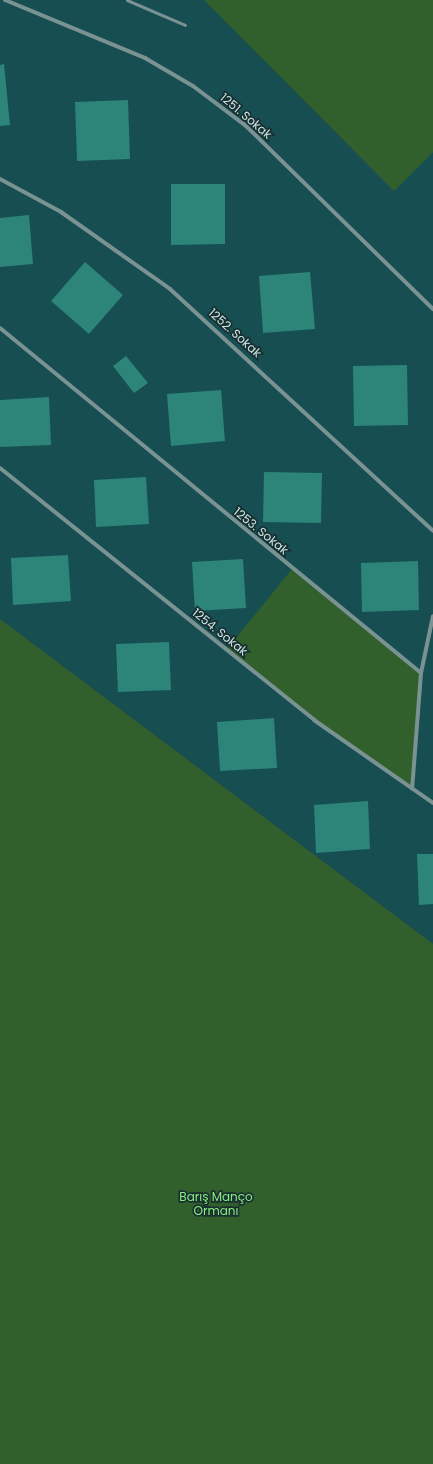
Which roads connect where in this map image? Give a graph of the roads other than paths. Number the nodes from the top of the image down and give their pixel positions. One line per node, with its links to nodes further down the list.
1 (5, 0): 5 (street, 1251. Sokak)
2 (127, 0): 3 (lane)
3 (185, 25)
4 (0, 179): 8 (street, 1252. Sokak)
5 (433, 308)
6 (0, 328): 10 (street, 1253. Sokak)
7 (0, 468): 11 (street, 1254. Sokak)
8 (433, 532)
9 (433, 616): 10 (street)
10 (421, 673): 11 (street)
11 (412, 789): 12 (street, 1254. Sokak)
12 (433, 803)

